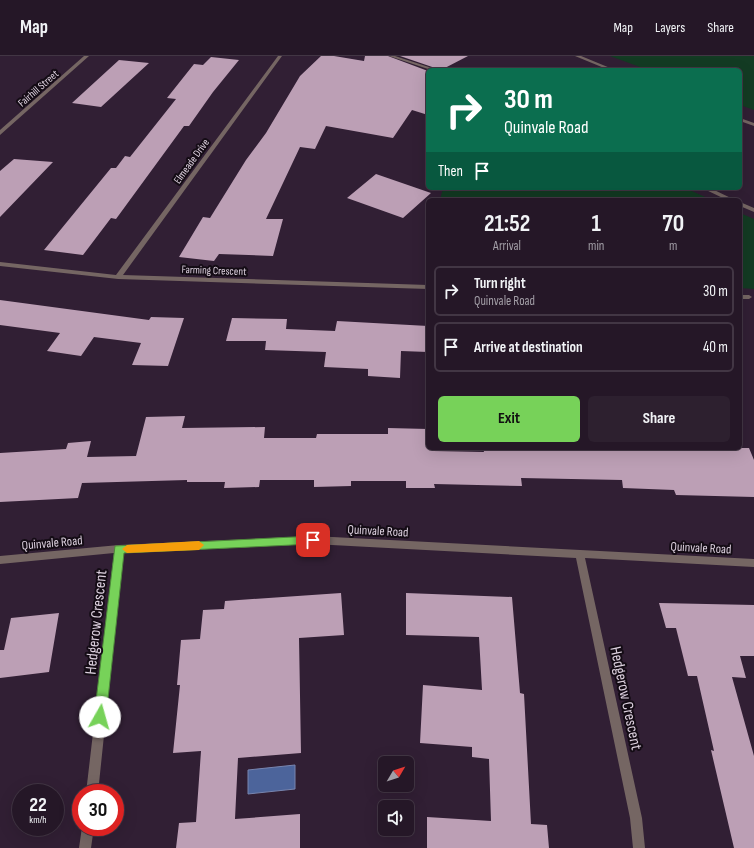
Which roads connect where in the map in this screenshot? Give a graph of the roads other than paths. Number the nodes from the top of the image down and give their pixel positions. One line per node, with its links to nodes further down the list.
1 (87, 56): 9 (street, Fairhill Street)
2 (280, 56): 15 (street, Elmeade Drive)
3 (391, 56): 5 (street)
4 (577, 56): 6 (street)
5 (430, 68)
6 (608, 68)
7 (742, 120): 8 (street)
8 (754, 124)
9 (0, 133)
10 (710, 190): 11 (street)
11 (728, 198)
12 (742, 205): 13 (street)
13 (754, 210)
14 (0, 264): 15 (street, Farming Crescent)
15 (118, 277): 16 (street, Farming Crescent)
16 (426, 287)
17 (742, 297): 18 (street)
18 (749, 297)
19 (119, 549): 20 (street, Quinvale Road); 21 (street, Quinvale Road); 23 (street, Hedgerow Crescent)
20 (580, 554): 22 (street, Quinvale Road); 26 (street, Hedgerow Crescent)
21 (0, 560)
22 (754, 563)
23 (93, 784)
24 (87, 836): 25 (street)
25 (85, 848)
26 (639, 848)

